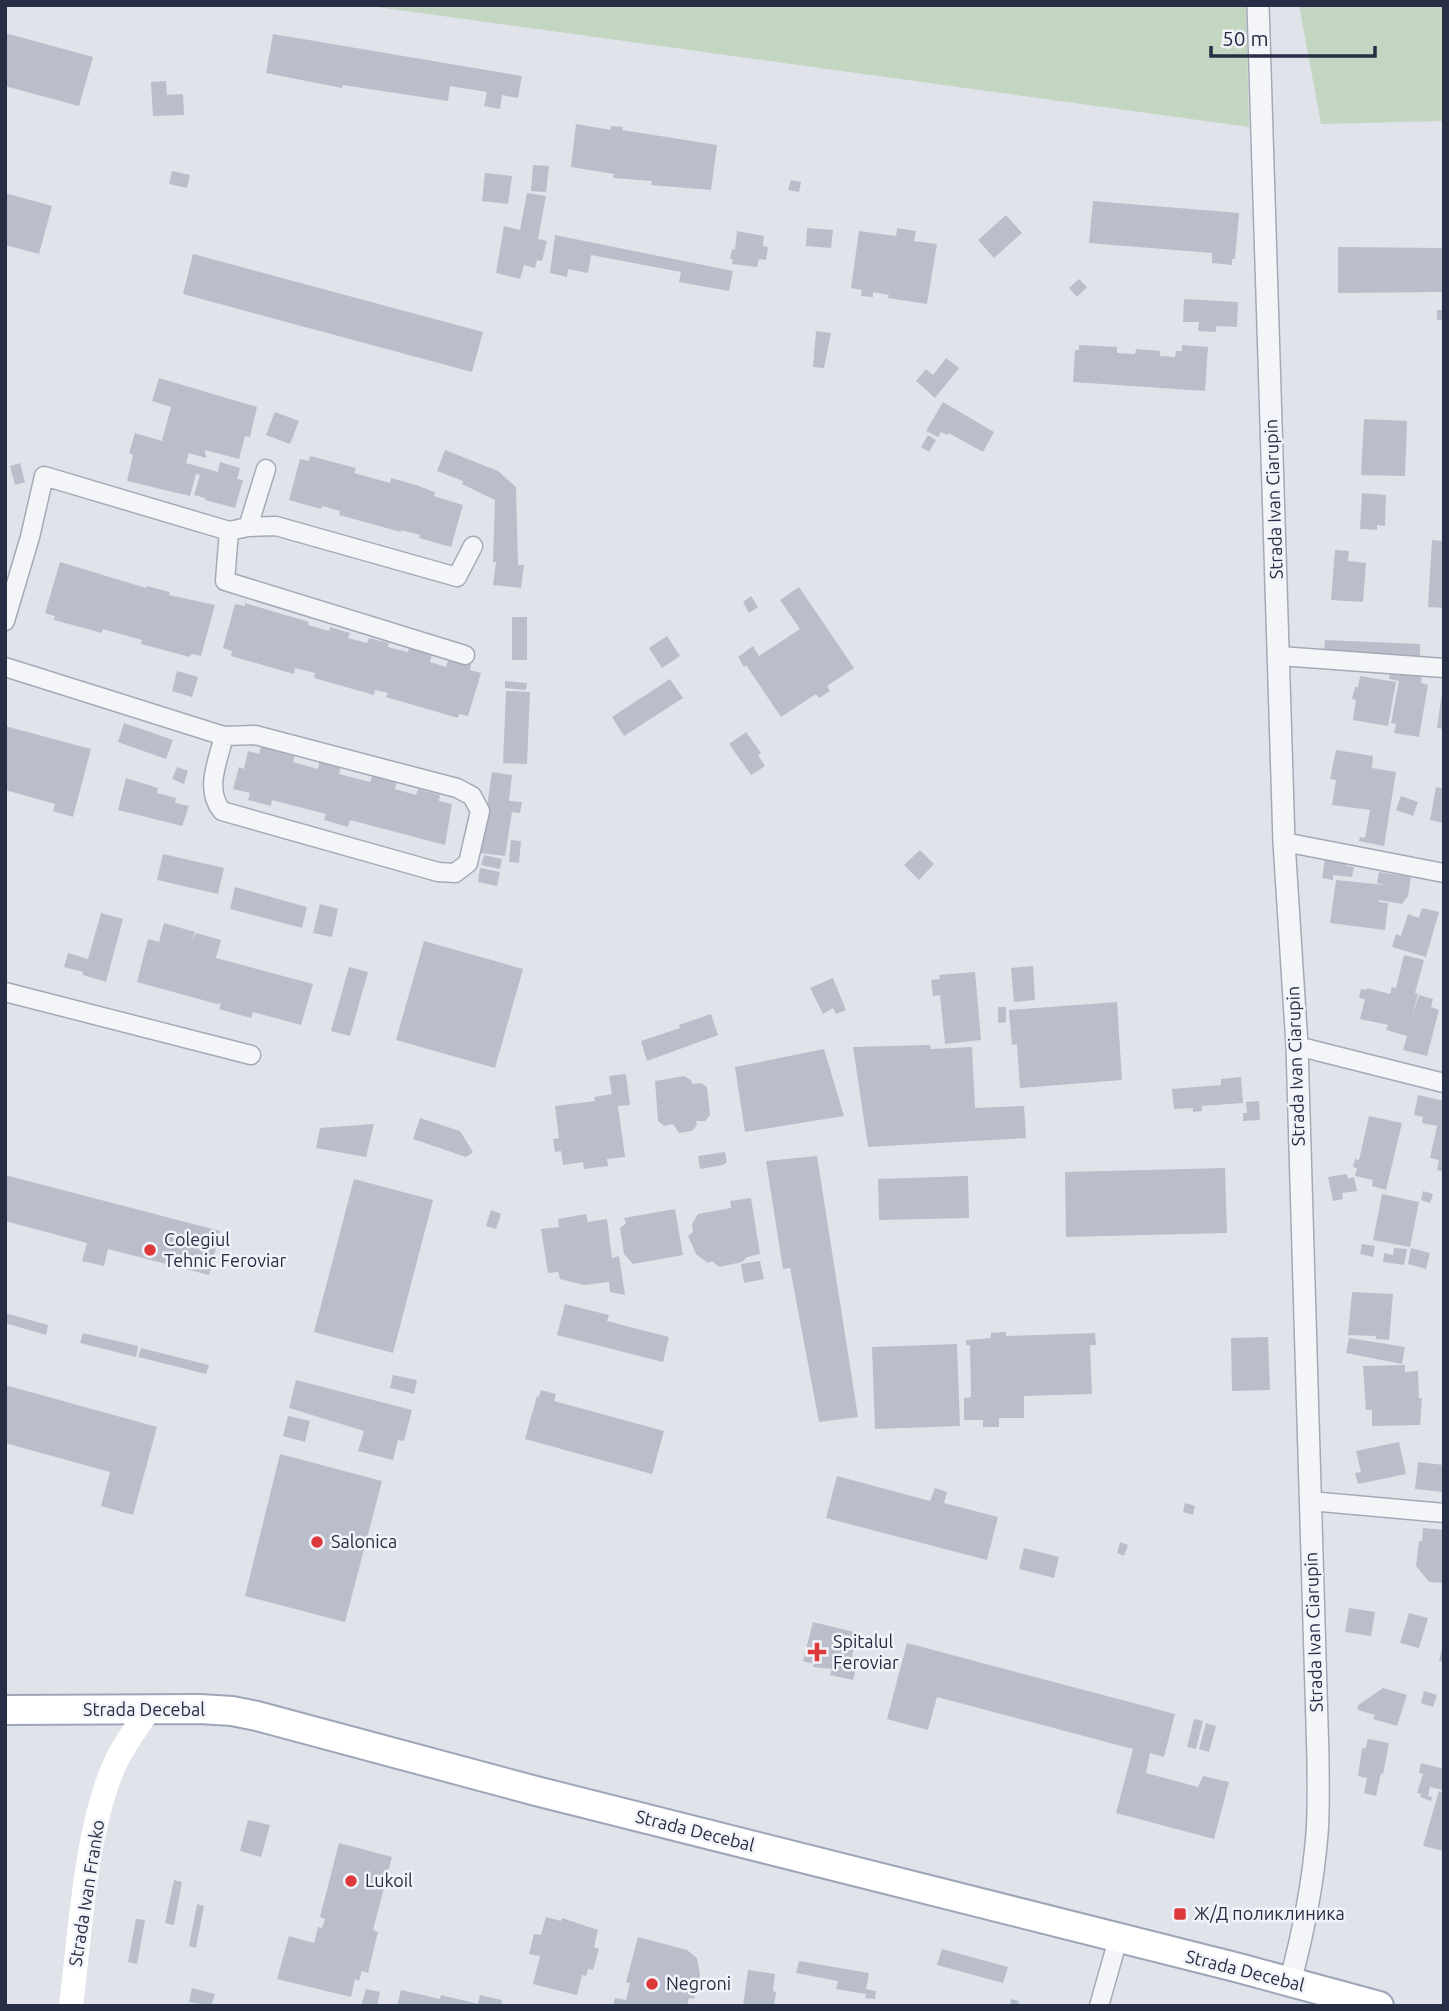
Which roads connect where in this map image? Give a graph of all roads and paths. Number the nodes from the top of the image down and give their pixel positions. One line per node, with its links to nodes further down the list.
1 (1258, 5): 8 (street, Strada Ivan Ciarupin)
2 (266, 469): 3 (street)
3 (248, 527): 4 (street); 5 (street)
4 (229, 531): 6 (street); 7 (street)
5 (473, 546)
6 (5, 621)
7 (465, 655)
8 (1280, 656): 10 (street); 12 (street, Strada Ivan Ciarupin)
9 (5, 667): 11 (street)
10 (1444, 668)
11 (223, 736): 11 (street)
12 (1284, 842): 13 (street); 15 (street, Strada Ivan Ciarupin)
13 (1444, 873)
14 (5, 992): 16 (street)
15 (1297, 1046): 17 (street); 18 (street, Strada Ivan Ciarupin)
16 (251, 1055)
17 (1444, 1083)
18 (1310, 1501): 19 (street); 23 (street, Strada Ivan Ciarupin)
19 (1444, 1513)
20 (150, 1709): 21 (main road, Strada Decebal); 22 (main road, Strada Decebal); 24 (main road, Strada Ivan Franko)
21 (5, 1710)
22 (1118, 1939): 23 (main road, Strada Decebal); 25 (street)
23 (1290, 1982): 26 (main road, Strada Decebal)
24 (71, 2006)
25 (1099, 2006)
26 (1379, 2006)

